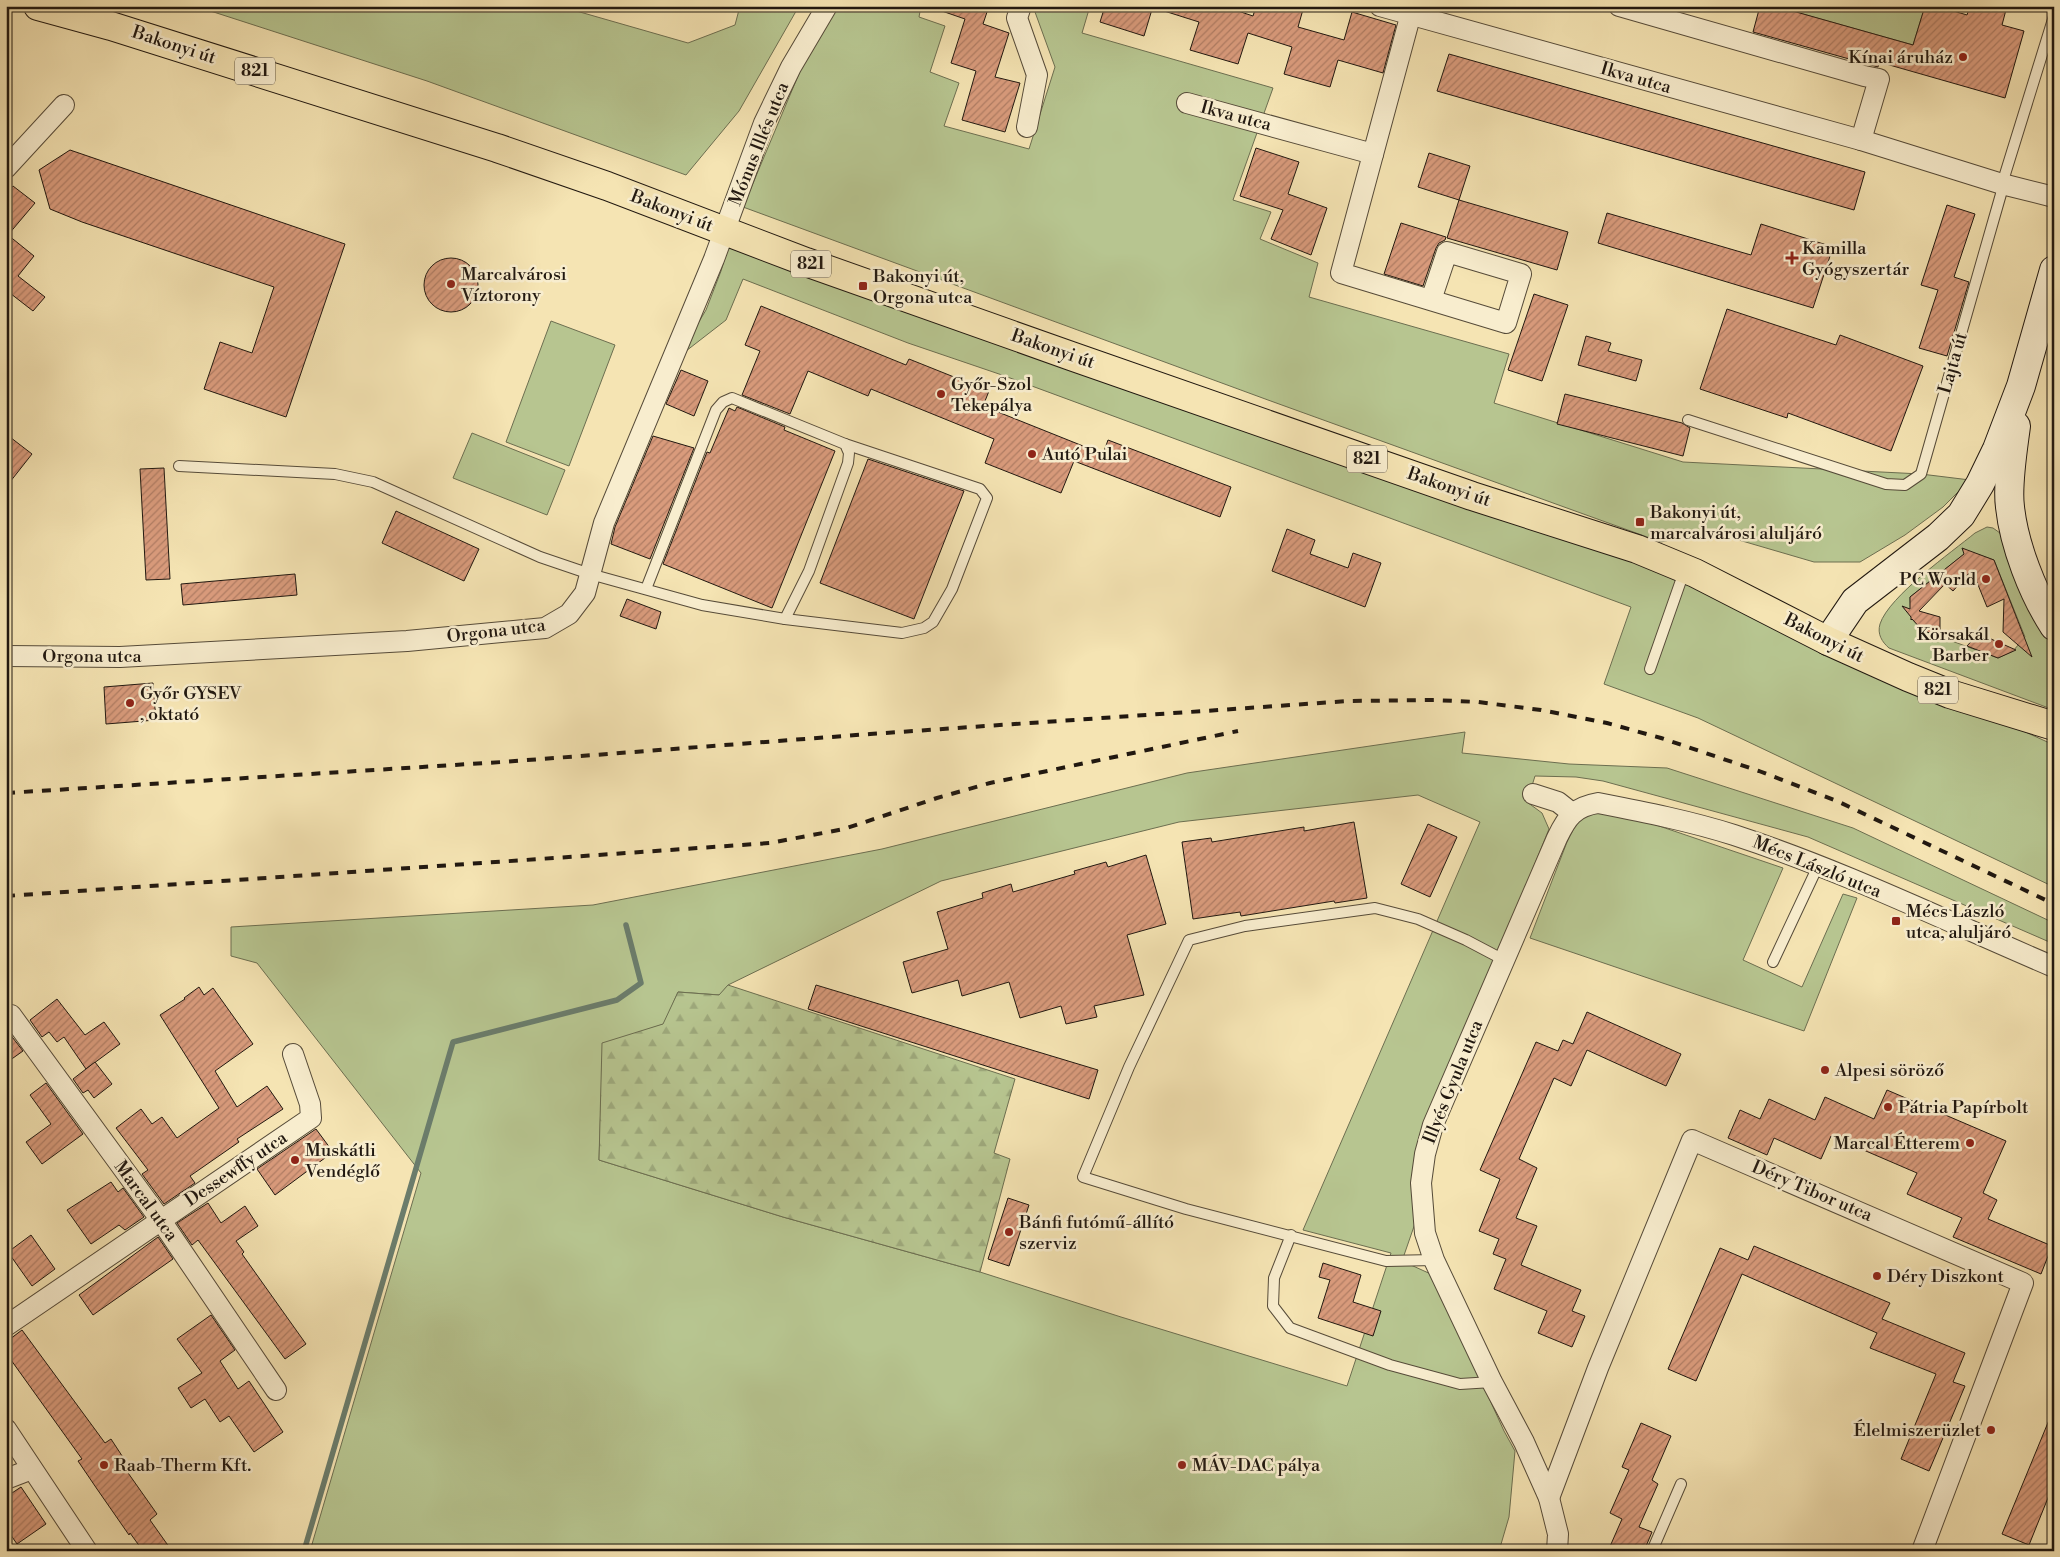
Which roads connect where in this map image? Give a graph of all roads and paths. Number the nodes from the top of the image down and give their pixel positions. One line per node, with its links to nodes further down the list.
1 (38, 6): 16 (main road, Bakonyi út / 821)
2 (827, 6): 16 (street, Mónus Illés utca)
3 (1021, 6): 10 (street)
4 (1380, 6): 6 (street, Ikva utca)
5 (1619, 6): 11 (street)
6 (1412, 10): 11 (street, Ikva utca); 12 (street)
7 (2054, 16): 14 (lane, Lajta út)
8 (1187, 103): 12 (street, Ikva utca)
9 (64, 105): 13 (street)
10 (1027, 127)
11 (1861, 140): 14 (street, Ikva utca)
12 (1373, 154): 18 (street)
13 (6, 168)
14 (2002, 184): 15 (street, Ikva utca); 20 (lane, Lajta út)
15 (2054, 197)
16 (724, 231): 23 (main road, Bakonyi út / 821); 24 (street, Orgona utca)
17 (2054, 270): 19 (street)
18 (1431, 300): 18 (street)
19 (2021, 386): 27 (street); 28 (street)
20 (1688, 420)
21 (845, 444): 25 (lane); 26 (lane); 26 (lane)
22 (179, 466): 24 (lane)
23 (1685, 569): 28 (main road, Bakonyi út / 821); 30 (lane)
24 (590, 574): 25 (lane); 29 (street, Orgona utca)
25 (646, 589): 26 (lane)
26 (785, 619)
27 (2054, 626)
28 (1828, 641): 31 (main road, Bakonyi út / 821)
29 (6, 656)
30 (1650, 669)
31 (2054, 726)
32 (1533, 794): 33 (street)
33 (1572, 813): 34 (street, Mécs László utca); 35 (street, Illyés Gyula utca)
34 (1818, 866): 36 (lane); 37 (street, Mécs László utca)
35 (1504, 960): 41 (lane); 42 (street, Illyés Gyula utca)
36 (1773, 962)
37 (2054, 968)
38 (11, 1015): 40 (street, Marcal utca)
39 (293, 1054): 40 (street, Dessewffy utca)
40 (160, 1219): 43 (street, Dessewffy utca); 45 (street, Marcal utca)
41 (1290, 1235): 42 (lane); 44 (lane)
42 (1434, 1260): 44 (street, Illyés Gyula utca)
43 (6, 1326)
44 (1492, 1382): 50 (street, Illyés Gyula utca)
45 (276, 1390)
46 (6, 1430): 47 (street)
47 (32, 1469): 48 (street); 51 (street)
48 (6, 1479)
49 (1681, 1484): 53 (lane)
50 (1548, 1498): 52 (street, Illyés Gyula utca); 54 (street, Déry Tibor utca)
51 (87, 1551)
52 (1557, 1551)
53 (1652, 1551)
54 (1922, 1551)

